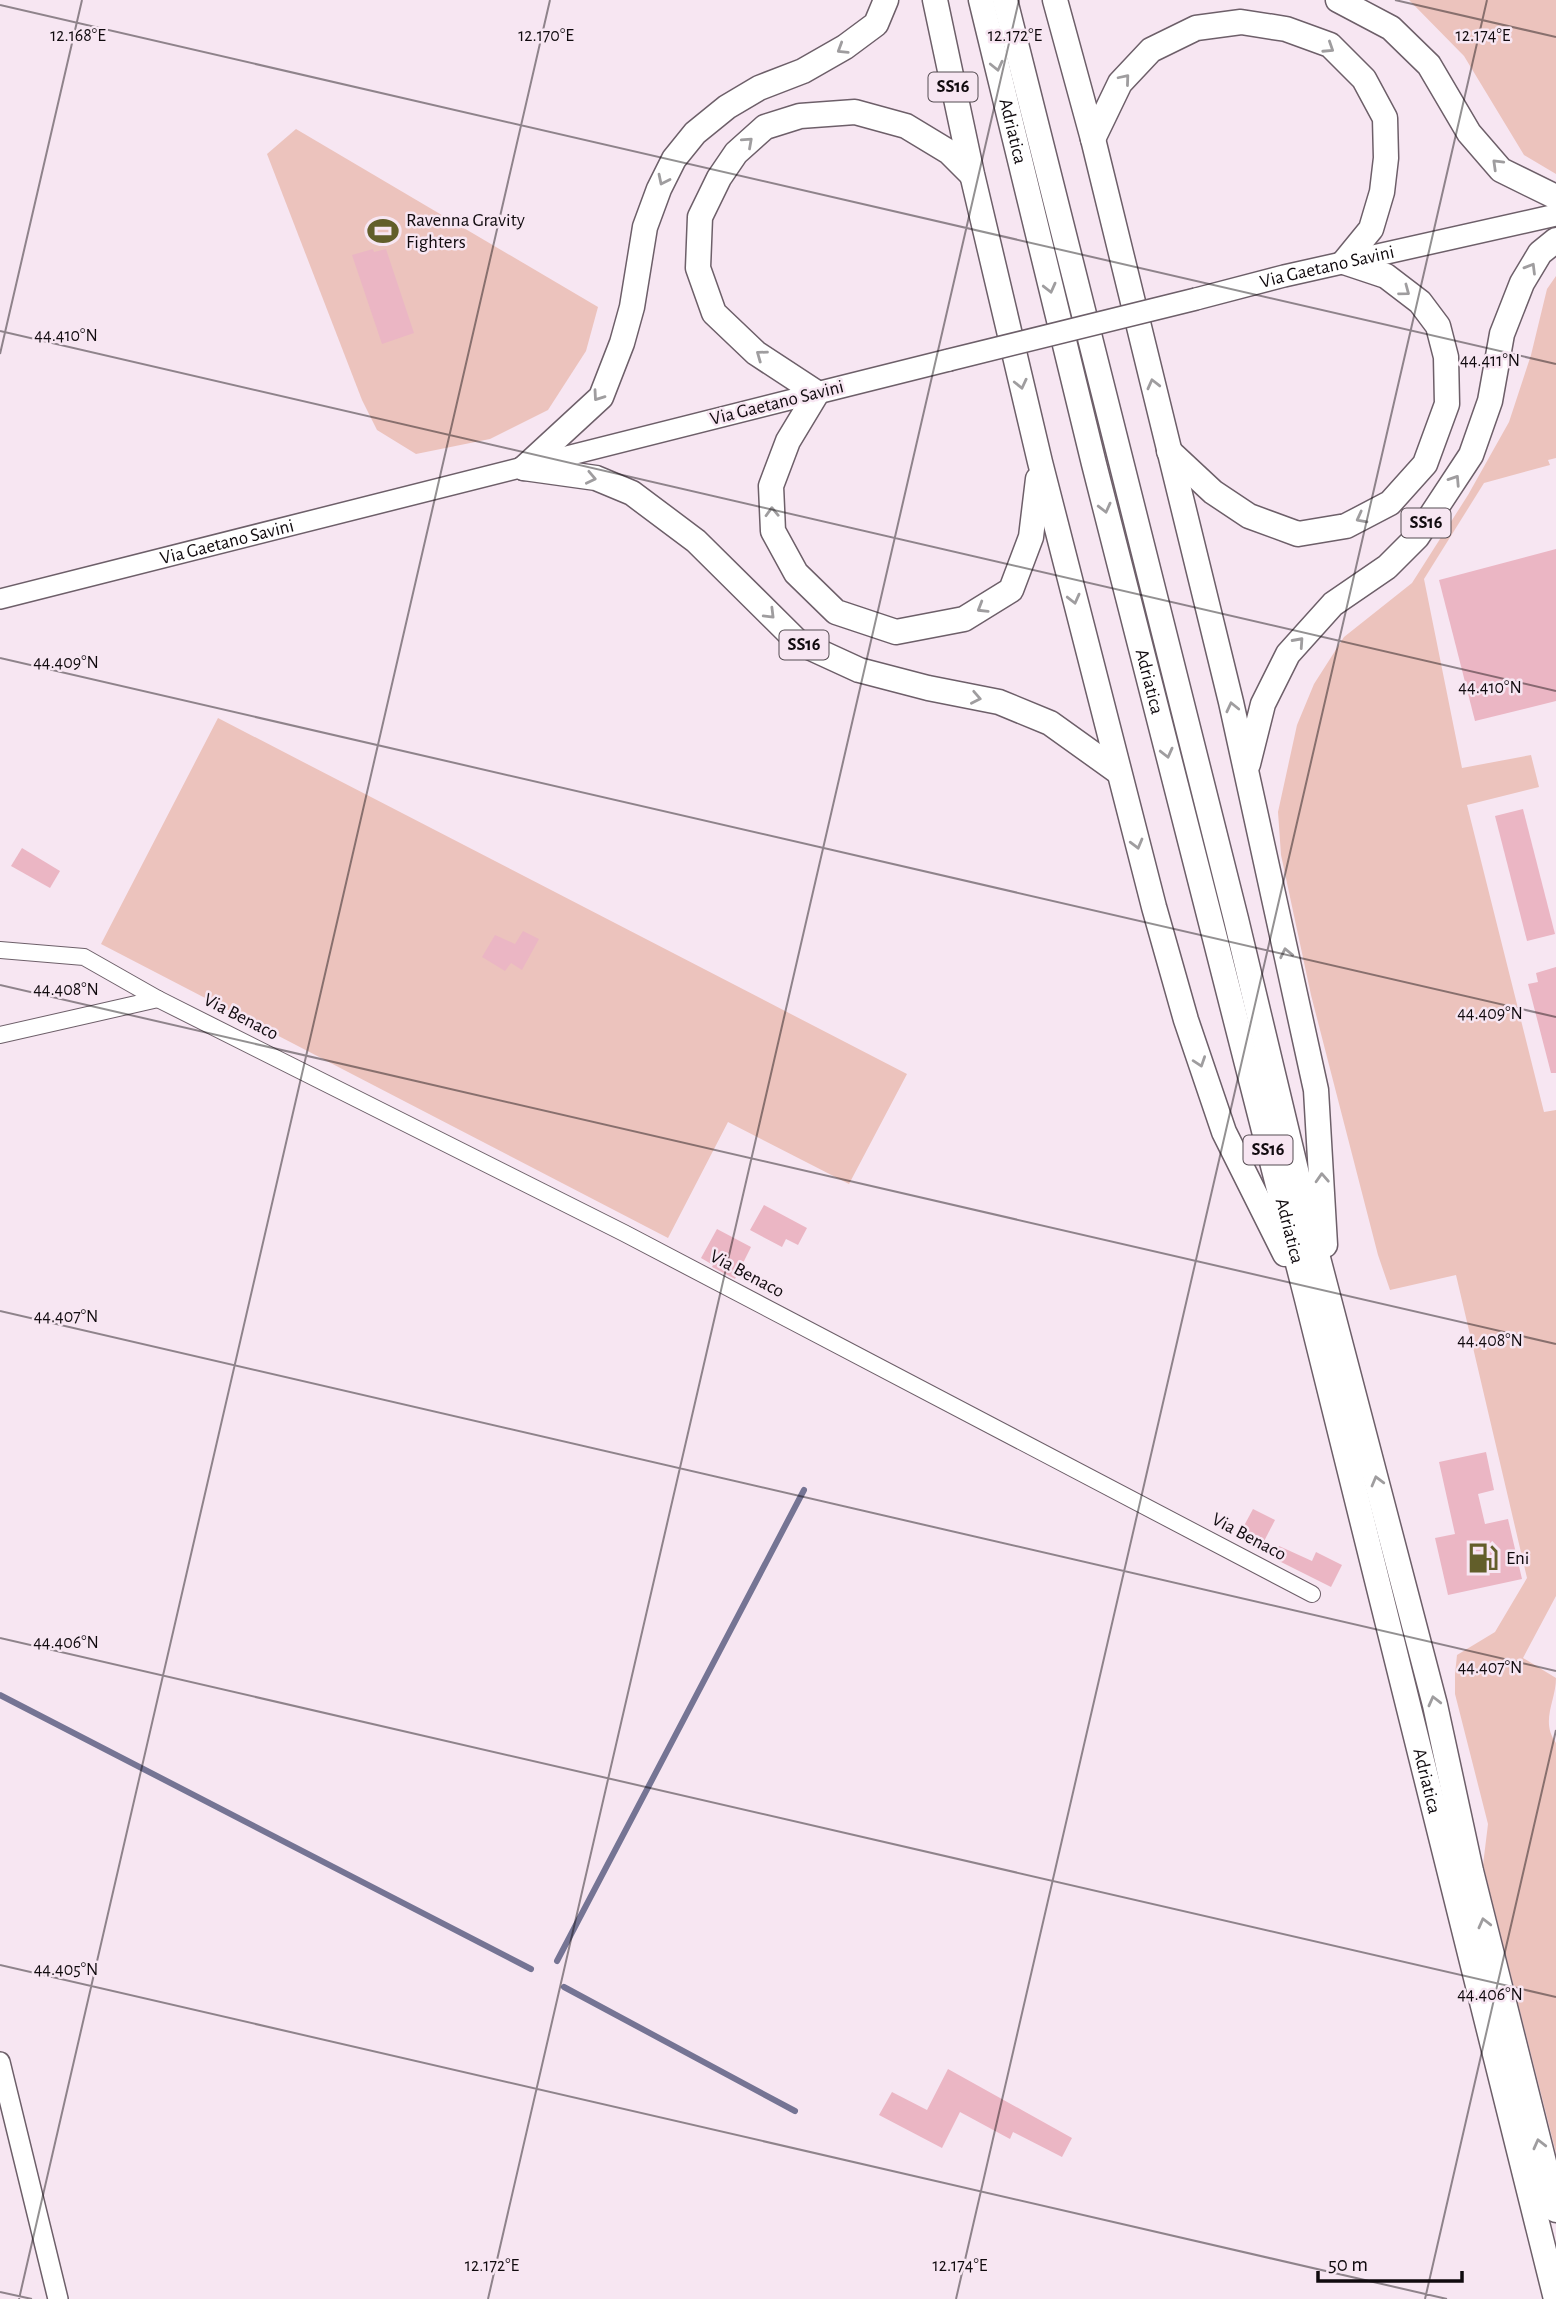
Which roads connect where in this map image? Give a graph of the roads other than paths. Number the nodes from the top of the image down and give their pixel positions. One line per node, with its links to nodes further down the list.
1 (886, 0): 16 (highway, one-way to 16)
2 (934, 0): 8 (highway, SS16)
3 (981, 0): 23 (highway, Adriatica / SS16, one-way to 23)
4 (1005, 0): 23 (highway, Adriatica / SS16)
5 (1055, 0): 7 (highway, SS16)
6 (1338, 0): 9 (highway, one-way to 6)
7 (1093, 139): 12 (highway, one-way to 12); 14 (highway, SS16, one-way to 7)
8 (972, 174): 13 (highway, one-way to 8); 15 (highway, SS16, one-way to 15)
9 (1556, 197)
10 (1556, 215): 12 (main road, Via Gaetano Savini)
11 (1556, 240): 19 (highway, SS16, one-way to 11)
12 (1344, 262): 13 (main road, Via Gaetano Savini, bridge); 14 (highway, SS16, one-way to 14)
13 (817, 393): 15 (highway, SS16, one-way to 13); 16 (street, Via Gaetano Savini)
14 (1169, 451): 19 (highway, SS16, one-way to 14)
15 (1040, 462): 18 (highway, SS16, one-way to 18)
16 (524, 468): 17 (street, Via Gaetano Savini); 18 (highway, SS16, one-way to 18)
17 (0, 599)
18 (1117, 771): 23 (highway, SS16, one-way to 23)
19 (1246, 772): 23 (highway, SS16, one-way to 19)
20 (0, 950): 21 (street, Via Benaco)
21 (158, 999): 22 (street); 24 (street, Via Benaco)
22 (0, 1035)
23 (1317, 1297): 26 (highway, Adriatica / SS16, one-way to 23); 28 (highway, Adriatica / SS16)
24 (1312, 1594)
25 (0, 2062): 27 (street)
26 (1556, 2210)
27 (58, 2299)
28 (1556, 2299)

